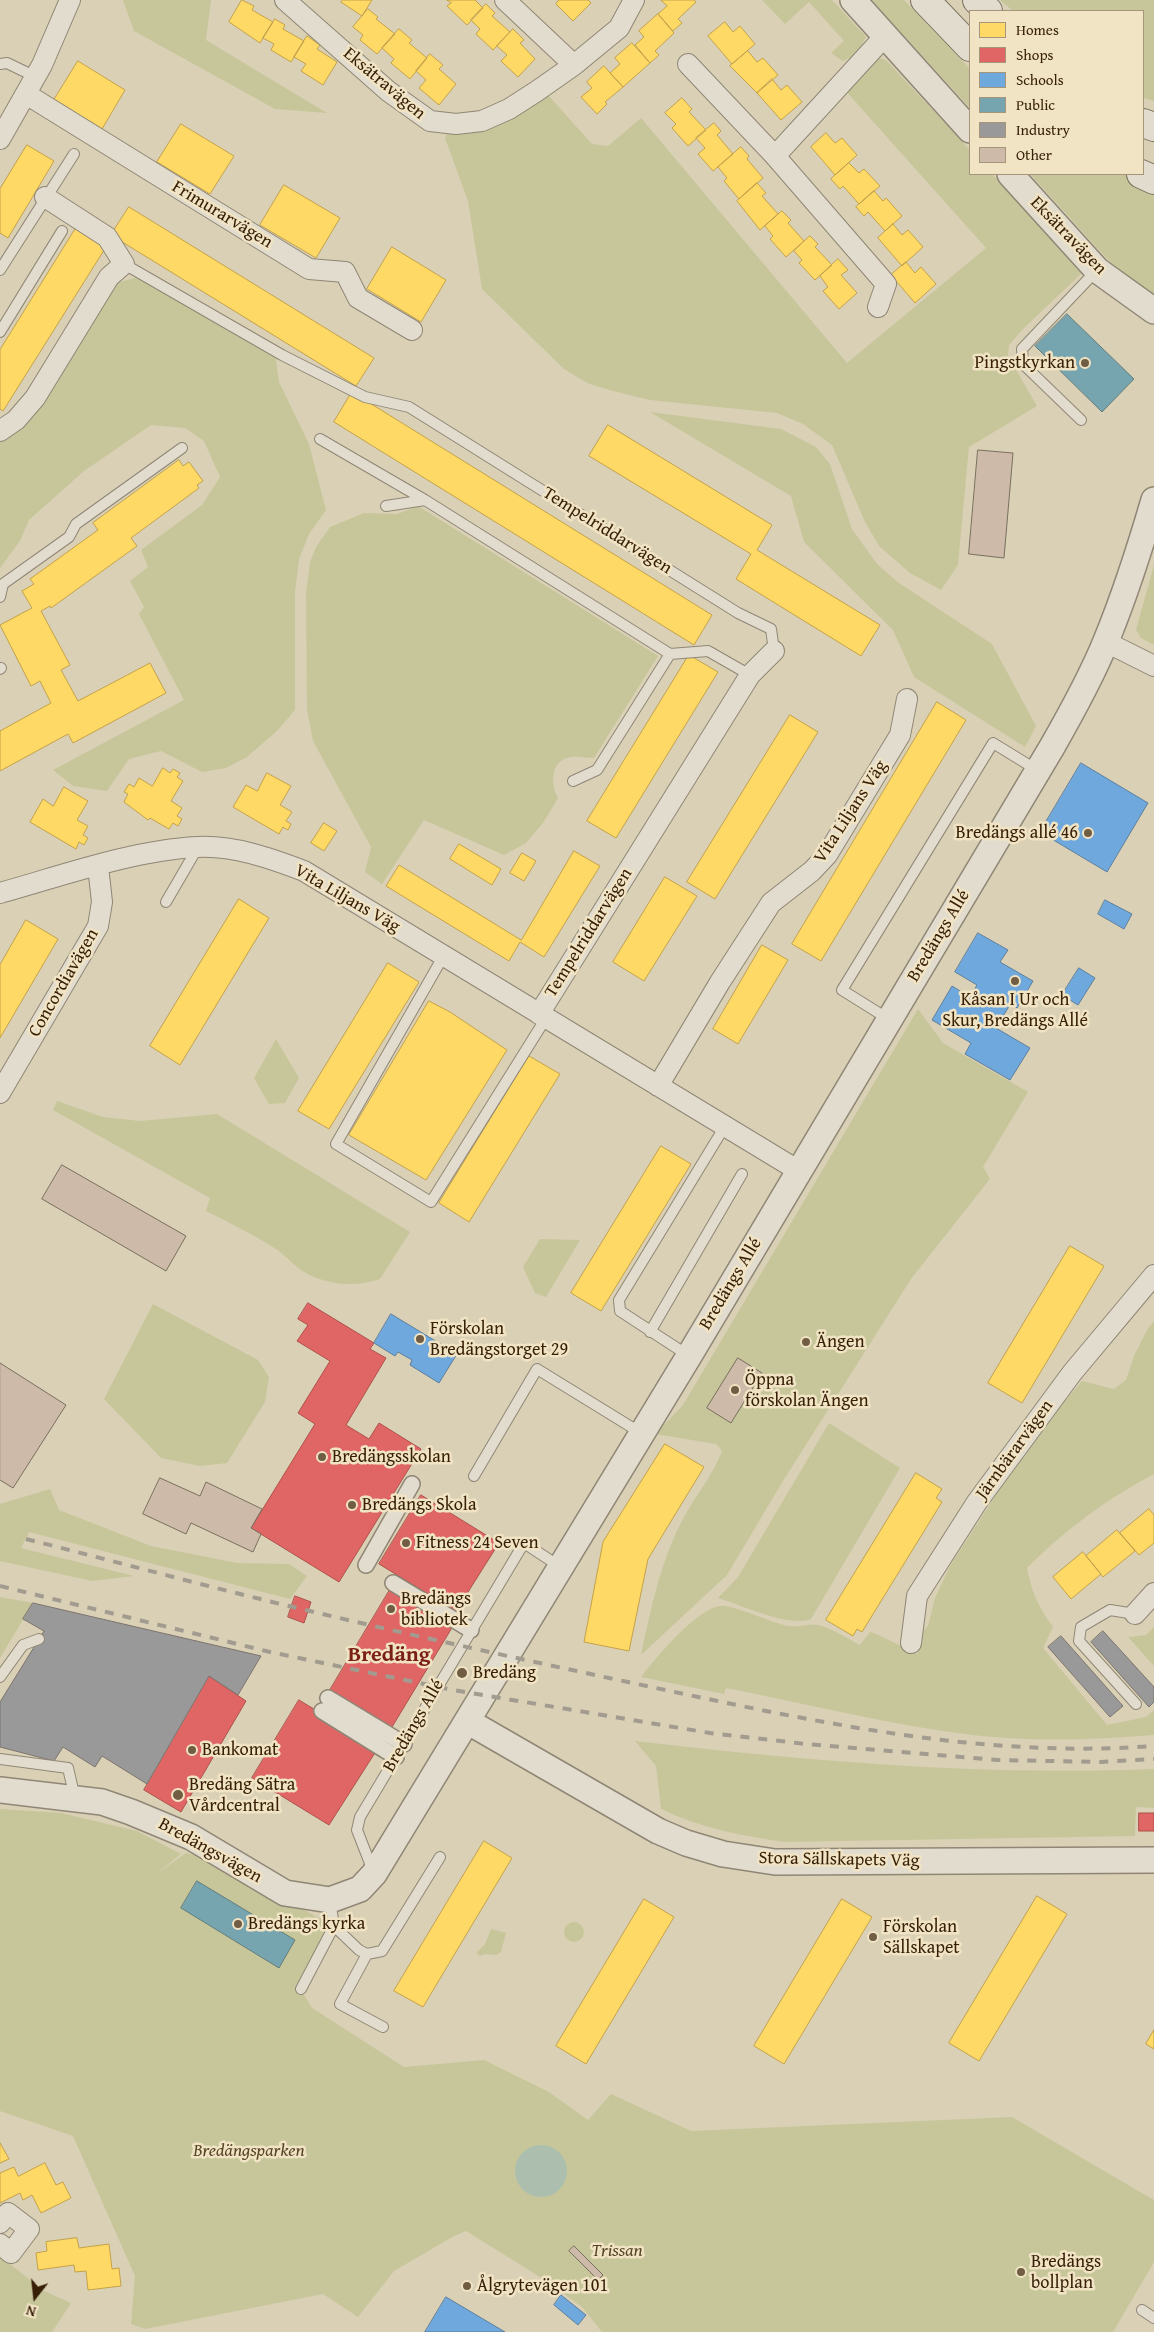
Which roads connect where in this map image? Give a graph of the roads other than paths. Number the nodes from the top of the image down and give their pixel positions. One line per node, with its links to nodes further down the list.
1 (70, 0): 14 (street)
2 (285, 0): 13 (street, Eksätravägen)
3 (505, 0): 13 (street)
4 (634, 0): 13 (street, Eksätravägen)
5 (853, 0): 9 (street)
6 (926, 0): 10 (main road)
7 (977, 0): 8 (main road)
8 (987, 10)
9 (885, 36): 16 (street); 19 (street)
10 (969, 46)
11 (0, 64): 14 (lane)
12 (688, 64): 19 (street)
13 (574, 65)
14 (36, 77): 15 (street)
15 (26, 94): 17 (street); 28 (street, Frimurarvägen)
16 (969, 129)
17 (0, 138)
18 (74, 154): 21 (lane)
19 (775, 156): 26 (street)
20 (1011, 175): 25 (street, Eksätravägen)
21 (45, 197): 23 (street); 24 (lane)
22 (62, 231): 29 (lane)
23 (124, 264): 31 (street); 39 (lane, Tempelriddarvägen)
24 (0, 270)
25 (1097, 270): 27 (street, Eksätravägen); 30 (lane)
26 (878, 307)
27 (1154, 311)
28 (412, 330)
29 (0, 332)
30 (1082, 420)
31 (0, 430)
32 (320, 438): 34 (lane)
33 (182, 448): 37 (lane)
34 (425, 500): 36 (lane); 40 (lane)
35 (1154, 500): 38 (street, Bredängs Allé)
36 (386, 506)
37 (0, 597)
38 (1106, 642): 41 (street); 44 (street, Bredängs Allé)
39 (774, 651): 42 (street, Tempelriddarvägen)
40 (670, 654): 42 (lane); 45 (lane)
41 (1154, 666)
42 (750, 675): 51 (street, Tempelriddarvägen)
43 (907, 699): 53 (street, Vita Liljans Väg)
44 (1038, 771): 52 (street, Bredängs Allé); 52 (lane)
45 (573, 781)
46 (198, 847): 47 (street, Vita Liljans Väg); 49 (lane); 50 (street, Vita Liljans Väg)
47 (98, 866): 48 (street, Vita Liljans Väg); 54 (street, Concordiavägen)
48 (0, 892)
49 (166, 902)
50 (444, 955): 51 (street, Vita Liljans Väg); 51 (lane)
51 (542, 1016): 53 (street, Vita Liljans Väg)
52 (890, 1020): 56 (street, Bredängs Allé)
53 (658, 1086): 55 (street, Vita Liljans Väg)
54 (0, 1093)
55 (725, 1126): 56 (street, Vita Liljans Väg); 59 (lane)
56 (799, 1171): 60 (street, Bredängs Allé)
57 (742, 1174): 59 (lane)
58 (1154, 1274): 71 (street, Järnbärarvägen)
59 (650, 1332): 60 (lane)
60 (689, 1356): 61 (street, Bredängs Allé)
61 (642, 1433): 62 (lane); 65 (street, Bredängs Allé)
62 (474, 1476)
63 (412, 1484): 64 (street)
64 (366, 1566)
65 (559, 1566): 69 (lane, Bredängs Allé); 74 (street, Bredängs Allé)
66 (393, 1583): 69 (street)
67 (1154, 1593): 68 (street)
68 (1135, 1614): 73 (lane)
69 (471, 1630): 75 (lane, Bredängs Allé)
70 (39, 1639): 72 (lane)
71 (911, 1643)
72 (0, 1677)
73 (1136, 1704)
74 (467, 1721): 81 (street, Stora Sällskapets Väg); 82 (street, Bredängs Allé)
75 (404, 1744): 76 (lane, Bredängs Allé); 76 (street)
76 (396, 1757): 82 (lane, Bredängs Allé)
77 (0, 1759): 79 (lane)
78 (0, 1790): 79 (street, Bredängsvägen)
79 (75, 1798): 83 (street, Bredängsvägen)
80 (440, 1857): 85 (lane)
81 (1154, 1860)
82 (374, 1874): 83 (street, Bredängs Allé)
83 (330, 1900): 84 (lane)
84 (334, 1926): 85 (lane); 86 (lane)
85 (367, 1954): 87 (lane)
86 (301, 1989)
87 (383, 2027)
88 (0, 2223): 89 (street)
89 (0, 2244)
90 (1142, 2310): 91 (lane)
91 (1154, 2318)

